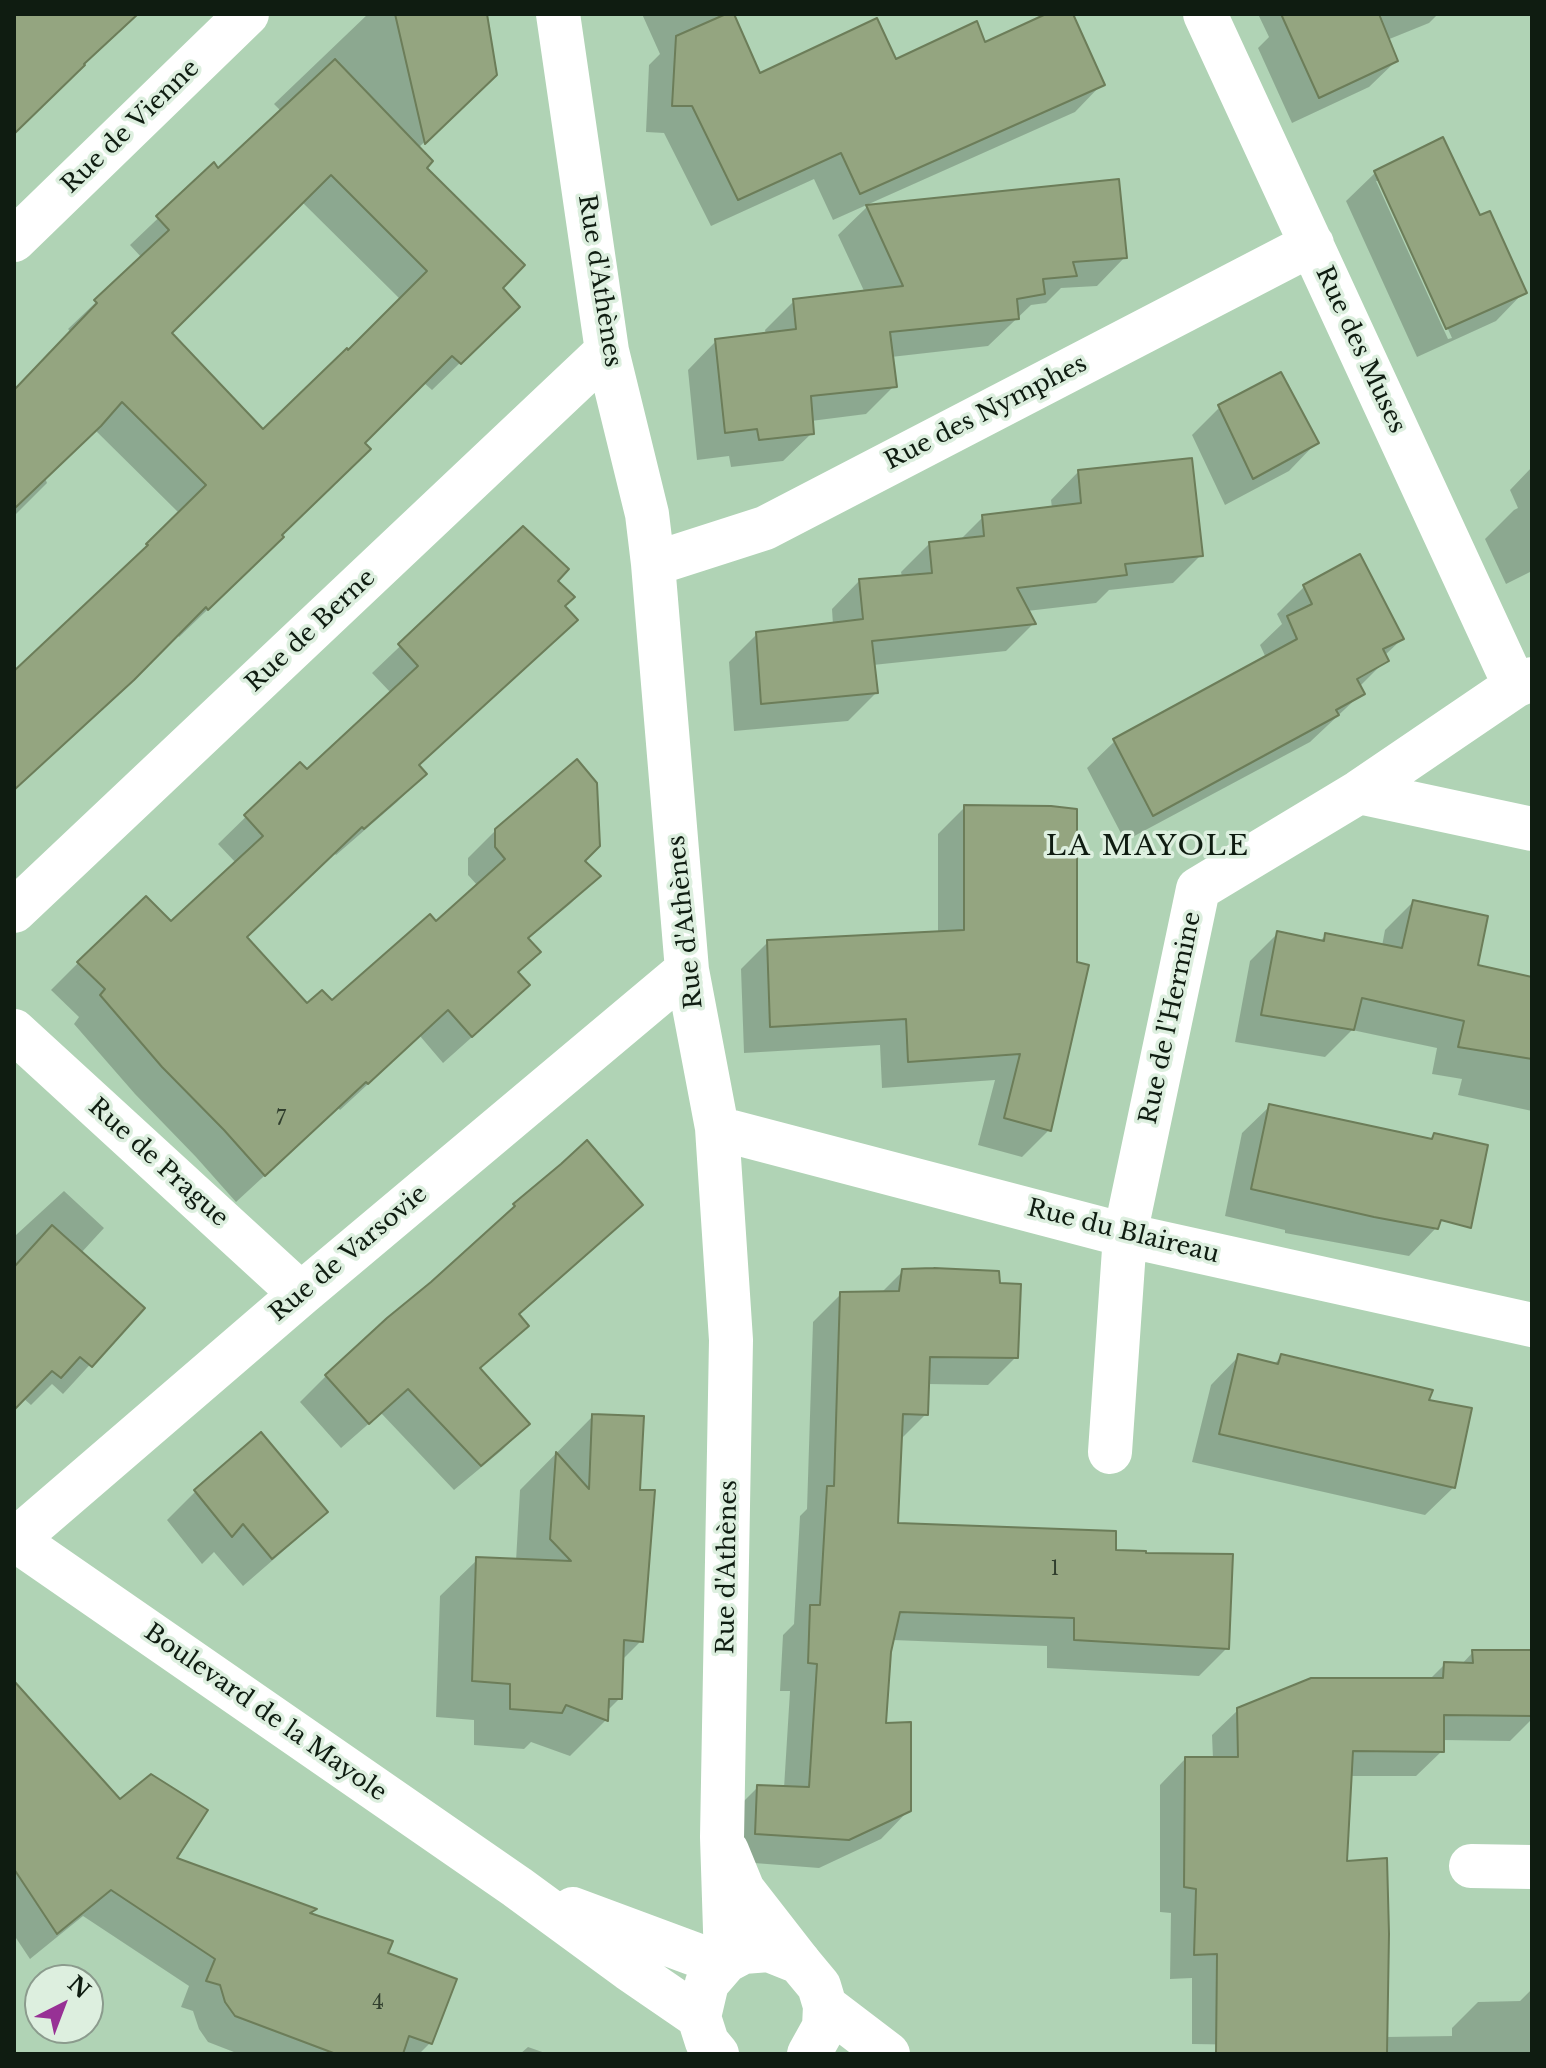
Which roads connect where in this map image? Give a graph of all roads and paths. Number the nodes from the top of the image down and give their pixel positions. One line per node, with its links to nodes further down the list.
1 (247, 14): 4 (street, Rue de Vienne)
2 (558, 14): 6 (street, Rue d'Athènes)
3 (1205, 14): 5 (street, Rue des Muses)
4 (14, 240)
5 (1312, 244): 7 (street, Rue des Nymphes); 8 (street, Rue des Muses)
6 (607, 351): 7 (street, Rue d'Athènes); 11 (street, Rue de Berne)
7 (653, 564): 12 (street, Rue d'Athènes)
8 (1524, 683): 9 (street, Rue de l'Hermine)
9 (1359, 792): 10 (street); 15 (street, Rue de l'Hermine)
10 (1532, 829)
11 (14, 911)
12 (687, 970): 14 (street, Rue d'Athènes); 16 (street, Rue de Varsovie)
13 (14, 1031): 16 (street, Rue de Prague)
14 (717, 1128): 15 (street, Rue du Blaireau); 20 (street, Rue d'Athènes)
15 (1125, 1235): 17 (street, Rue du Blaireau); 18 (street, Rue de l'Hermine)
16 (301, 1294): 19 (street, Rue de Varsovie)
17 (1532, 1325)
18 (1110, 1452)
19 (15, 1540): 23 (street, Boulevard de la Mayole)
20 (722, 1837): 24 (street, Rue d'Athènes); 25 (street, Rue d'Athènes)
21 (1471, 1866): 22 (street)
22 (1532, 1867)
23 (517, 1887): 25 (street, Boulevard de la Mayole); 27 (street, Boulevard de la Mayole)
24 (799, 1962): 25 (street); 26 (street, Rue d'Athènes)
25 (723, 1963): 27 (street)
26 (825, 2006): 28 (street); 29 (street)
27 (707, 2042)
28 (809, 2054)
29 (888, 2054)

